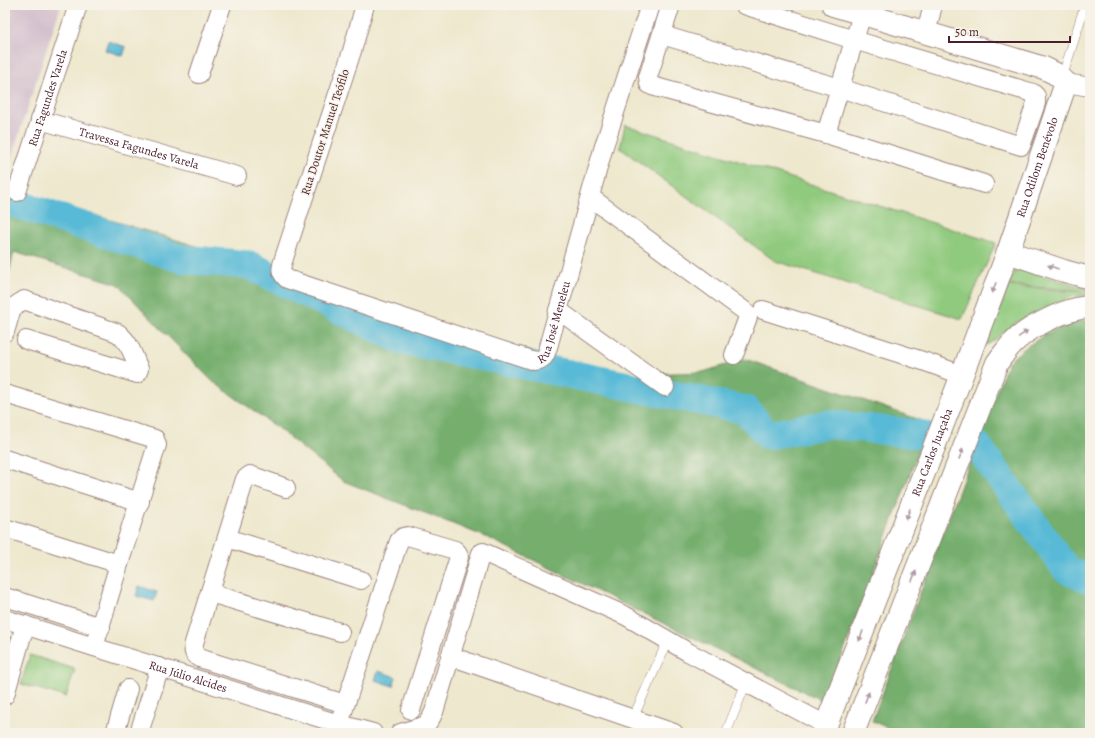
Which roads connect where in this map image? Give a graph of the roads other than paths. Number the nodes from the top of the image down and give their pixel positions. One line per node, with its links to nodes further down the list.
1 (78, 5): 18 (street, Rua Fagundes Varela)
2 (222, 5): 14 (street)
3 (365, 5): 25 (street, Rua Doutor Manuel Teófilo)
4 (650, 5): 23 (street, Rua José Meneleu)
5 (672, 5): 12 (street)
6 (744, 5): 13 (street)
7 (833, 5): 10 (street)
8 (933, 5): 11 (street)
9 (1085, 5): 15 (lane, Rua Odilom Benévolo)
10 (862, 14): 11 (street); 13 (street)
11 (926, 33): 15 (street)
12 (662, 35): 17 (street); 19 (street)
13 (854, 40): 17 (street); 17 (street)
14 (199, 74)
15 (1064, 80): 16 (street); 24 (street, Rua Odilom Benévolo)
16 (1090, 87)
17 (840, 88): 19 (street)
18 (40, 120): 20 (street, Travessa Fagundes Varela); 22 (street, Rua Fagundes Varela)
19 (826, 134): 21 (street)
20 (237, 176)
21 (984, 184)
22 (17, 192)
23 (590, 197): 28 (street, Rua José Meneleu); 32 (street)
24 (1008, 252): 26 (street, one-way to 24); 33 (street, Rua Carlos Juaçaba, one-way to 33)
25 (284, 258): 28 (street, Rua José Meneleu)
26 (1090, 278)
27 (1090, 307): 67 (street, one-way to 27)
28 (558, 310): 34 (street)
29 (763, 310): 33 (street)
30 (5, 332): 31 (street)
31 (26, 340)
32 (734, 355)
33 (962, 375): 60 (street, Rua Carlos Juaçaba, one-way to 60)
34 (665, 387)
35 (5, 394): 38 (street)
36 (5, 459): 38 (street)
37 (286, 488): 40 (street)
38 (140, 502): 41 (street)
39 (5, 528): 41 (street)
40 (227, 538): 42 (street); 43 (street)
41 (119, 564): 47 (street)
42 (361, 580)
43 (210, 593): 48 (street); 56 (street)
44 (5, 597): 47 (street)
45 (5, 619): 46 (street, Rua Júlio Alcides)
46 (25, 625): 50 (street, Rua Júlio Alcides); 55 (street)
47 (101, 627): 50 (street)
48 (340, 632)
49 (668, 640): 51 (street); 53 (street); 58 (lane)
50 (94, 647): 52 (street, Rua Júlio Alcides)
51 (450, 656): 58 (street); 64 (street)
52 (160, 668): 59 (street, Rua Júlio Alcides); 62 (street)
53 (746, 683): 60 (street); 66 (lane)
54 (128, 689): 61 (street)
55 (5, 695)
56 (345, 704): 57 (street); 59 (street)
57 (411, 710)
58 (633, 718): 65 (street)
59 (339, 724): 63 (street, Rua Júlio Alcides)
60 (825, 729)
61 (114, 733)
62 (139, 733)
63 (373, 733)
64 (400, 733)
65 (674, 733)
66 (726, 733)
67 (853, 733)

